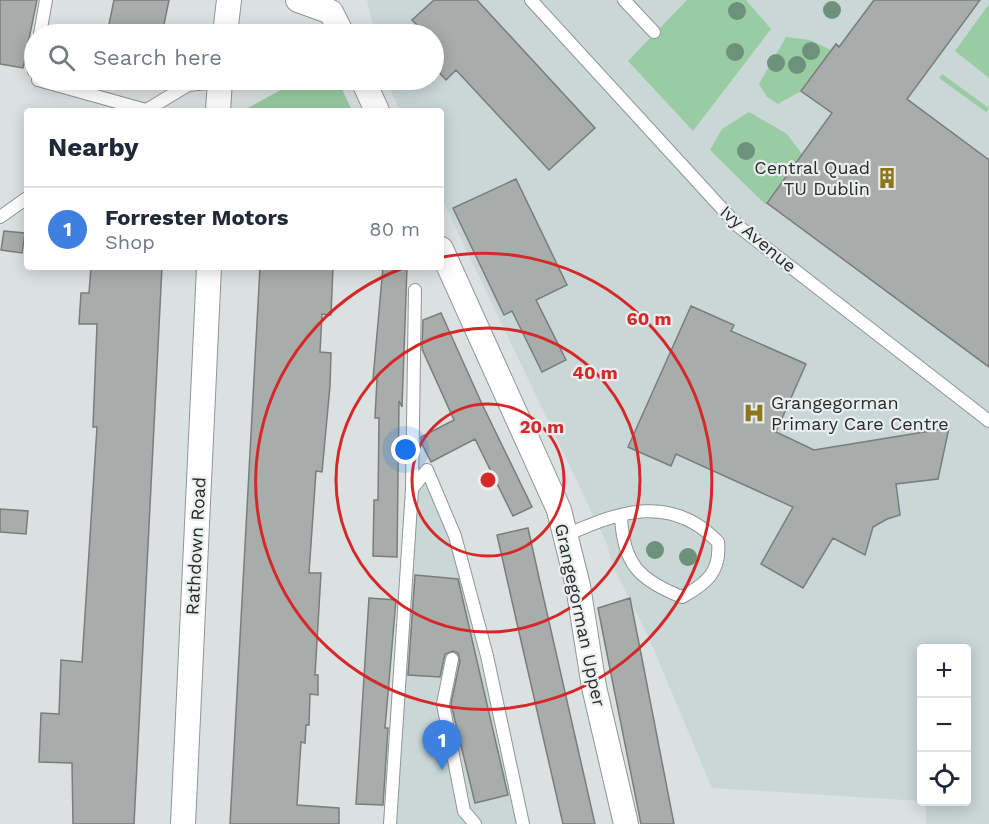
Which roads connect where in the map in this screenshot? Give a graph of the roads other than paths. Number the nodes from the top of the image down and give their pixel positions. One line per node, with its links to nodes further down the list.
1 (46, 0): 6 (lane)
2 (229, 0): 7 (street)
3 (298, 0): 8 (street)
4 (531, 0): 23 (lane, Ivy Avenue)
5 (624, 0): 9 (lane)
6 (42, 24)
7 (226, 24)
8 (337, 24)
9 (654, 32)
10 (73, 90): 14 (lane)
11 (180, 90): 15 (lane)
12 (219, 90): 16 (street)
13 (368, 90): 17 (street)
14 (136, 108)
15 (151, 108)
16 (218, 108)
17 (376, 108)
18 (24, 200): 19 (lane)
19 (0, 217)
20 (444, 256): 26 (street, Grangegorman Upper)
21 (209, 270): 28 (street, Rathdown Road)
22 (415, 290): 24 (lane)
23 (989, 421)
24 (412, 489): 29 (lane); 31 (lane)
25 (621, 516): 25 (lane); 26 (lane)
26 (565, 536): 32 (street, Grangegorman Upper)
27 (452, 659): 30 (lane)
28 (183, 824)
29 (390, 824)
30 (475, 824)
31 (523, 824)
32 (626, 824)

